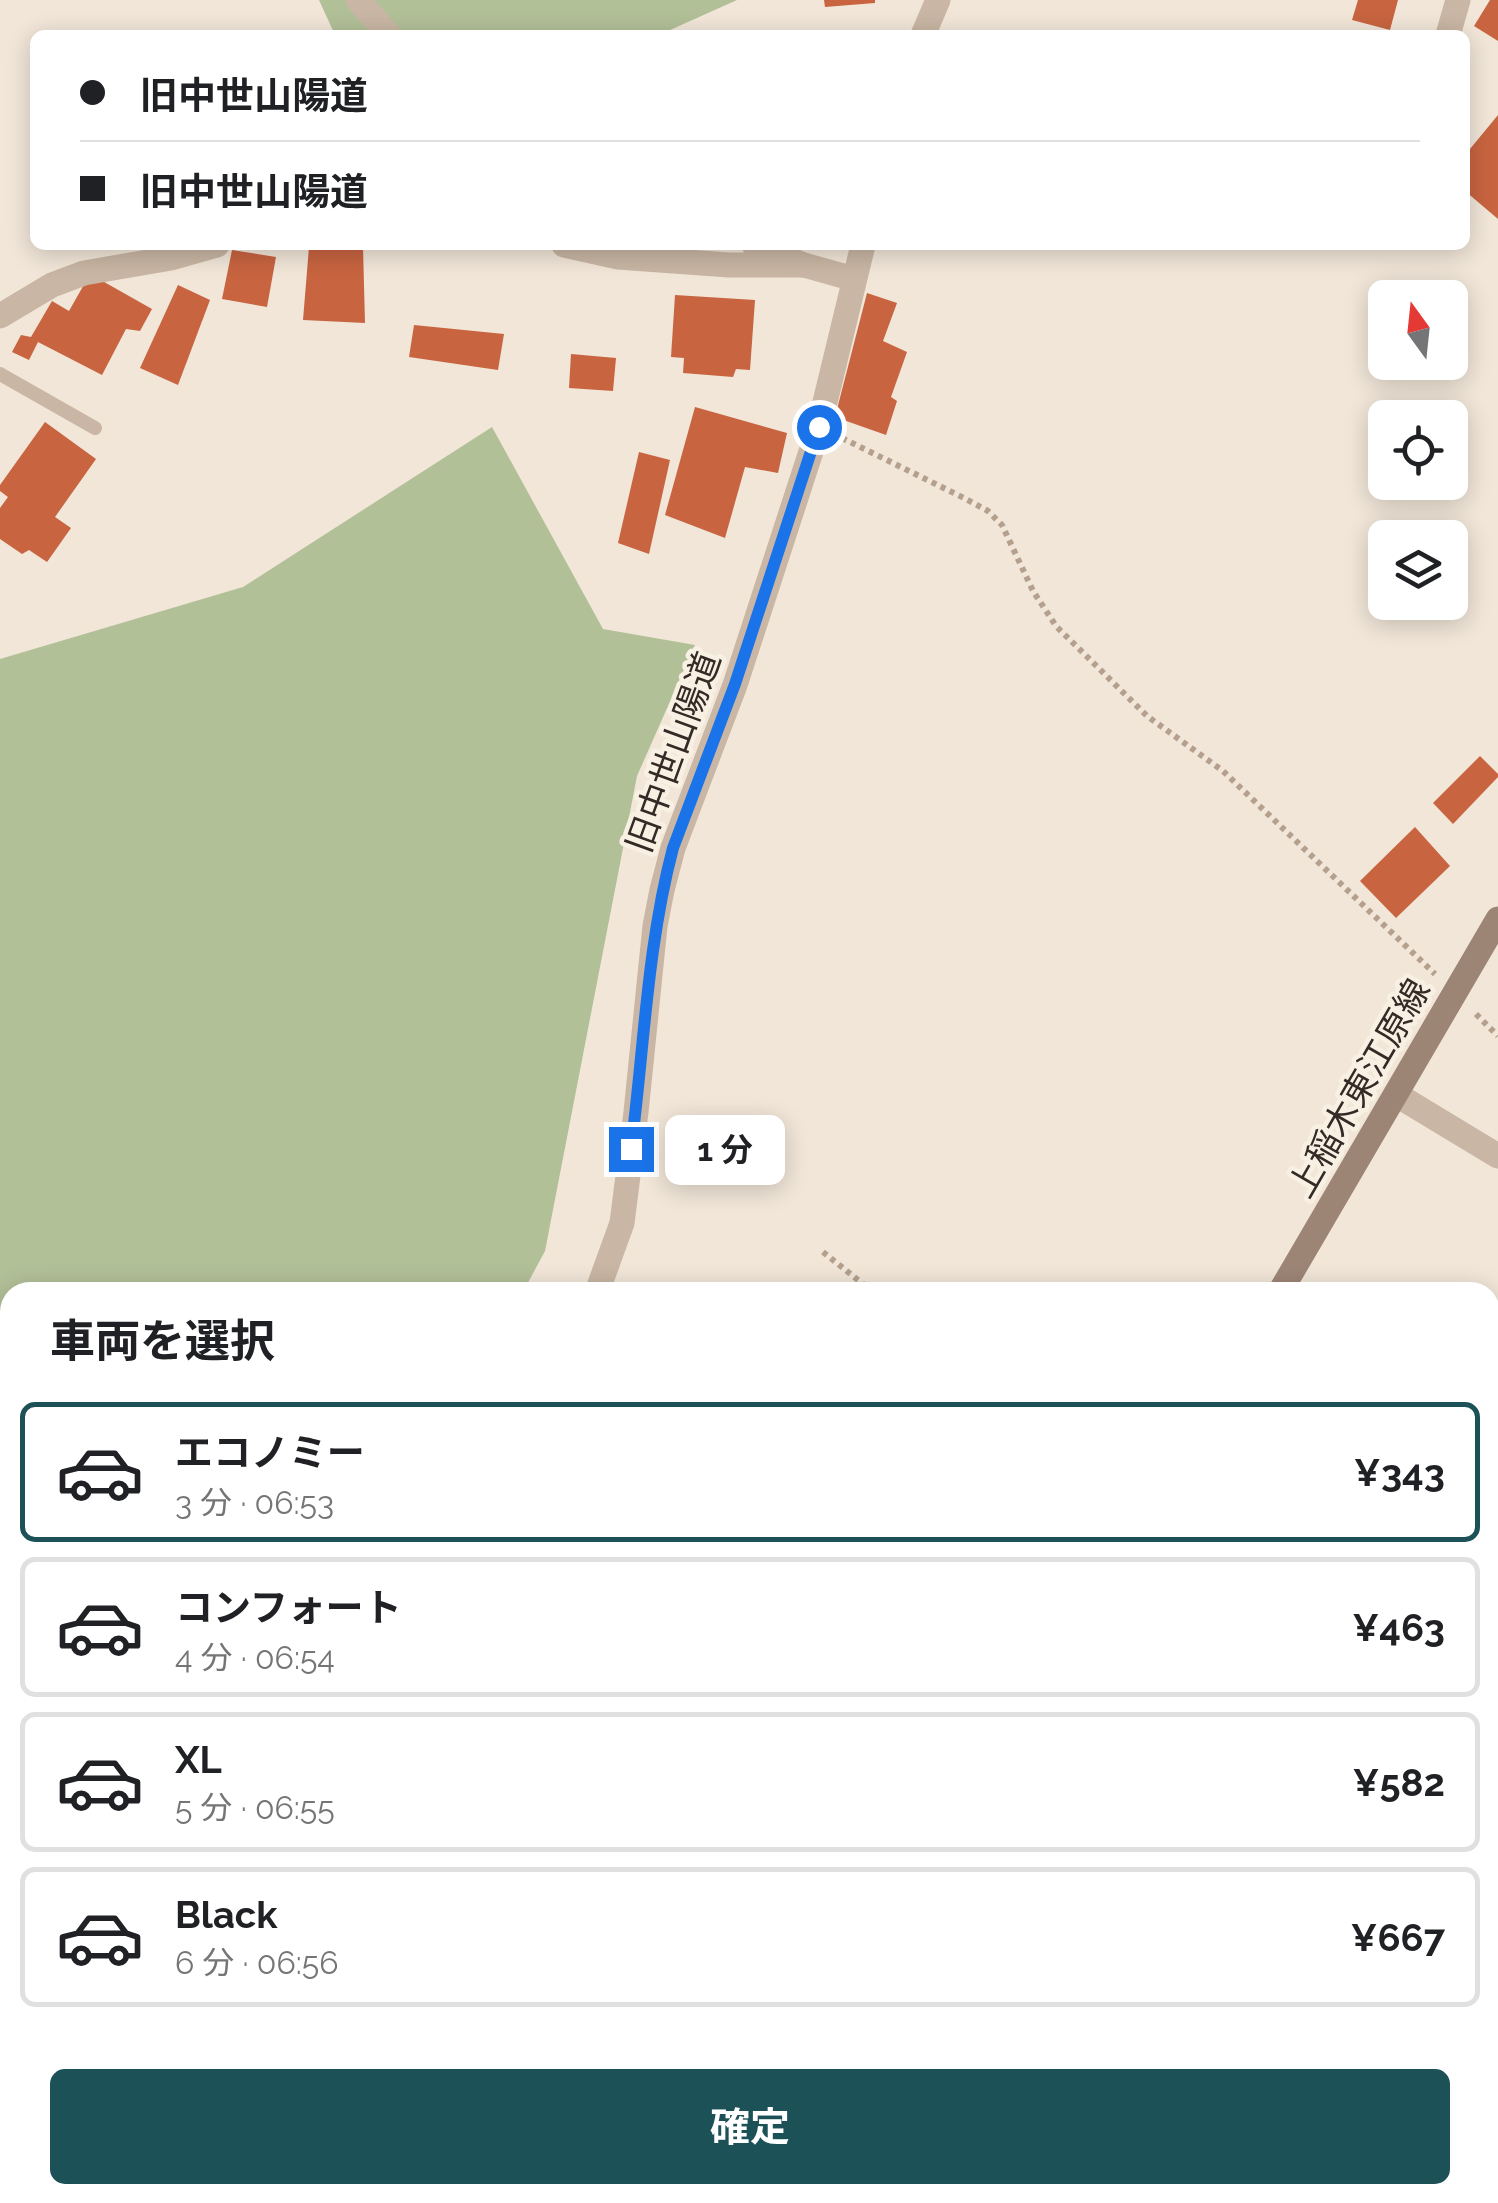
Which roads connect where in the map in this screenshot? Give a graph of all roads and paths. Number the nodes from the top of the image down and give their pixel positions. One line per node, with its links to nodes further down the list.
1 (358, 0): 4 (street)
2 (938, 0): 5 (street)
3 (1458, 0): 6 (street)
4 (384, 30)
5 (925, 30)
6 (1449, 30)
7 (199, 250): 13 (street)
8 (586, 250): 11 (street)
9 (766, 250): 11 (street)
10 (862, 250): 12 (street, 旧中世山陽道)
11 (804, 265): 12 (street)
12 (854, 278): 15 (street, 旧中世山陽道)
13 (0, 316)
14 (0, 374): 16 (lane)
15 (819, 427): 18 (path); 22 (street, 旧中世山陽道)
16 (95, 428)
17 (1498, 919): 18 (main road, 上稲木東江原線)
18 (1454, 993): 19 (main road, 上稲木東江原線)
19 (1396, 1095): 20 (street); 24 (main road, 上稲木東江原線)
20 (1498, 1156)
21 (824, 1252): 23 (path)
22 (601, 1282)
23 (861, 1282)
24 (1286, 1282)

